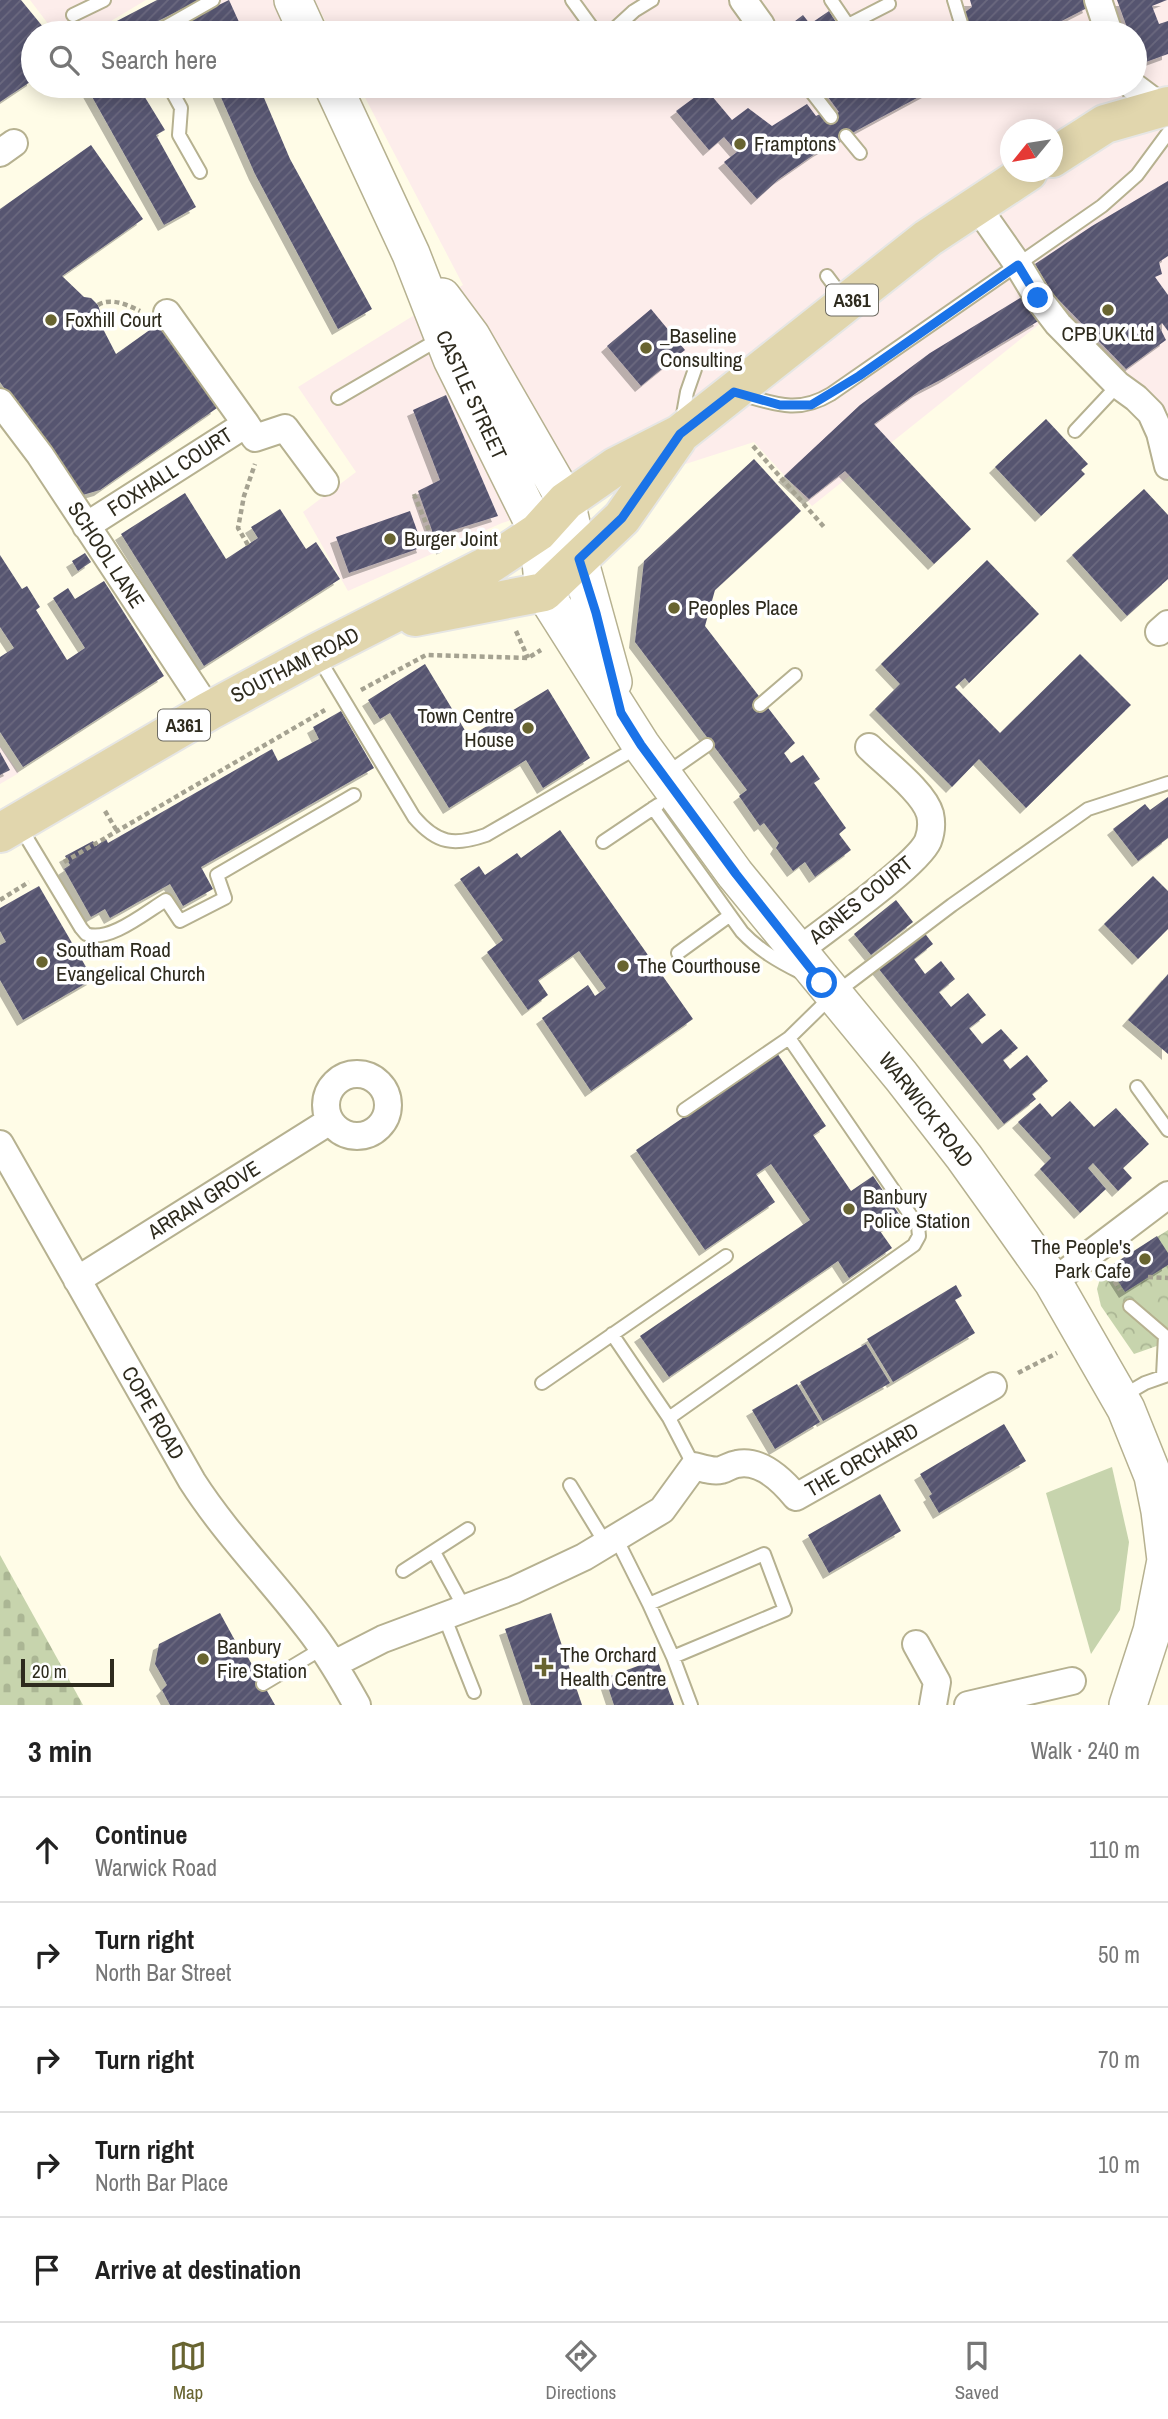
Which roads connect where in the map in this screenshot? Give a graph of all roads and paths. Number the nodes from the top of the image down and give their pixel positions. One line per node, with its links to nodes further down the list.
1 (104, 0): 10 (lane)
2 (213, 0): 11 (lane)
3 (572, 0): 12 (lane)
4 (652, 0): 13 (lane)
5 (743, 0): 14 (street)
6 (831, 0): 15 (lane)
7 (954, 0): 17 (lane)
8 (1098, 0): 18 (street)
9 (889, 5): 16 (lane)
10 (74, 15)
11 (176, 21)
12 (587, 21)
13 (623, 21)
14 (758, 21)
15 (846, 21)
16 (854, 21)
17 (960, 21)
18 (1105, 21)
19 (176, 98): 27 (lane)
20 (338, 98): 33 (main road, CASTLE STREET)
21 (816, 98): 23 (lane)
22 (1160, 112): 26 (main road, A361); 30 (lane)
23 (831, 117)
24 (846, 136): 25 (lane)
25 (860, 153)
26 (1063, 157)
27 (200, 172)
28 (1013, 182): 29 (main road, A361)
29 (976, 205): 30 (street); 36 (main road, A361)
30 (1018, 265): 35 (street); 36 (lane)
31 (98, 305): 32 (path)
32 (167, 313): 39 (street, FOXHALL COURT)
33 (453, 331): 37 (lane); 47 (main road, CASTLE STREET); 50 (main road, CASTLE STREET)
34 (695, 369): 42 (lane)
35 (1118, 385): 40 (lane); 41 (street)
36 (734, 392): 42 (main road, A361)
37 (338, 398)
38 (0, 402): 48 (street, SCHOOL LANE)
39 (250, 431): 45 (street); 48 (street, FOXHALL COURT); 51 (path)
40 (1075, 431)
41 (1164, 433): 44 (street)
42 (680, 434): 47 (main road, A361); 52 (main road, A361)
43 (753, 446): 49 (path)
44 (1168, 466)
45 (324, 482)
46 (414, 494): 53 (path)
47 (566, 501): 50 (main road, A361); 52 (main road, WARWICK ROAD)
48 (86, 526): 61 (street, SCHOOL LANE)
49 (825, 528)
50 (538, 532): 53 (main road, SOUTHAM ROAD / A361); 54 (main road, WARWICK ROAD)
51 (247, 545)
52 (579, 559): 54 (main road, A361); 62 (main road, WARWICK ROAD)
53 (451, 585): 55 (main road, SOUTHAM ROAD / A361)
54 (544, 592): 55 (main road, SOUTHAM ROAD / A361); 56 (main road, WARWICK ROAD)
55 (373, 625): 57 (main road, SOUTHAM ROAD / A361)
56 (570, 633): 59 (path); 62 (main road, WARWICK ROAD)
57 (316, 653): 59 (lane); 61 (main road, SOUTHAM ROAD / A361)
58 (795, 675): 60 (lane)
59 (344, 699): 63 (lane); 71 (path)
60 (760, 705)
61 (209, 711): 69 (main road, SOUTHAM ROAD / A361)
62 (621, 713): 63 (main road, WARWICK ROAD)
63 (641, 745): 67 (main road, WARWICK ROAD)
64 (707, 745): 67 (lane)
65 (869, 747): 74 (street, AGNES COURT)
66 (1168, 783): 76 (lane)
67 (664, 792): 70 (lane); 73 (lane); 74 (main road, WARWICK ROAD)
68 (354, 794): 71 (lane)
69 (9, 824): 71 (lane)
70 (603, 842)
71 (47, 871): 72 (path)
72 (0, 900)
73 (729, 916): 75 (lane); 76 (lane)
74 (797, 952): 76 (main road, WARWICK ROAD)
75 (678, 953)
76 (828, 989): 77 (lane); 89 (main road, WARWICK ROAD)
77 (789, 1038): 79 (lane); 96 (lane)
78 (1137, 1087): 81 (lane)
79 (684, 1110)
80 (330, 1121): 88 (street, ARRAN GROVE)
81 (1168, 1130)
82 (0, 1144): 88 (street, COPE ROAD)
83 (1168, 1195): 84 (street)
84 (1094, 1251): 89 (street); 90 (path)
85 (726, 1256): 91 (lane)
86 (1148, 1277): 87 (path)
87 (1168, 1278)
88 (77, 1280): 107 (street, COPE ROAD)
89 (1053, 1282): 95 (main road, WARWICK ROAD)
90 (1130, 1306): 92 (lane)
91 (612, 1334): 93 (lane); 96 (lane)
92 (1165, 1375): 95 (lane)
93 (542, 1383)
94 (993, 1386): 97 (street, THE ORCHARD)
95 (1121, 1398): 102 (main road, WARWICK ROAD)
96 (670, 1418): 97 (lane)
97 (694, 1466): 100 (street)
98 (570, 1485): 100 (lane)
99 (468, 1529): 101 (lane)
100 (611, 1541): 104 (lane); 105 (street)
101 (434, 1552): 103 (lane); 105 (lane)
102 (1167, 1560): 116 (main road, WARWICK ROAD)
103 (404, 1572)
104 (649, 1604): 108 (lane); 108 (lane)
105 (455, 1613): 107 (street); 111 (lane)
106 (916, 1644): 112 (street)
107 (329, 1656): 110 (lane); 113 (street, COPE ROAD)
108 (673, 1657): 114 (lane)
109 (1072, 1681): 115 (street)
110 (263, 1684)
111 (474, 1692)
112 (935, 1693)
113 (357, 1705)
114 (691, 1705)
115 (968, 1705)
116 (1128, 1705)

